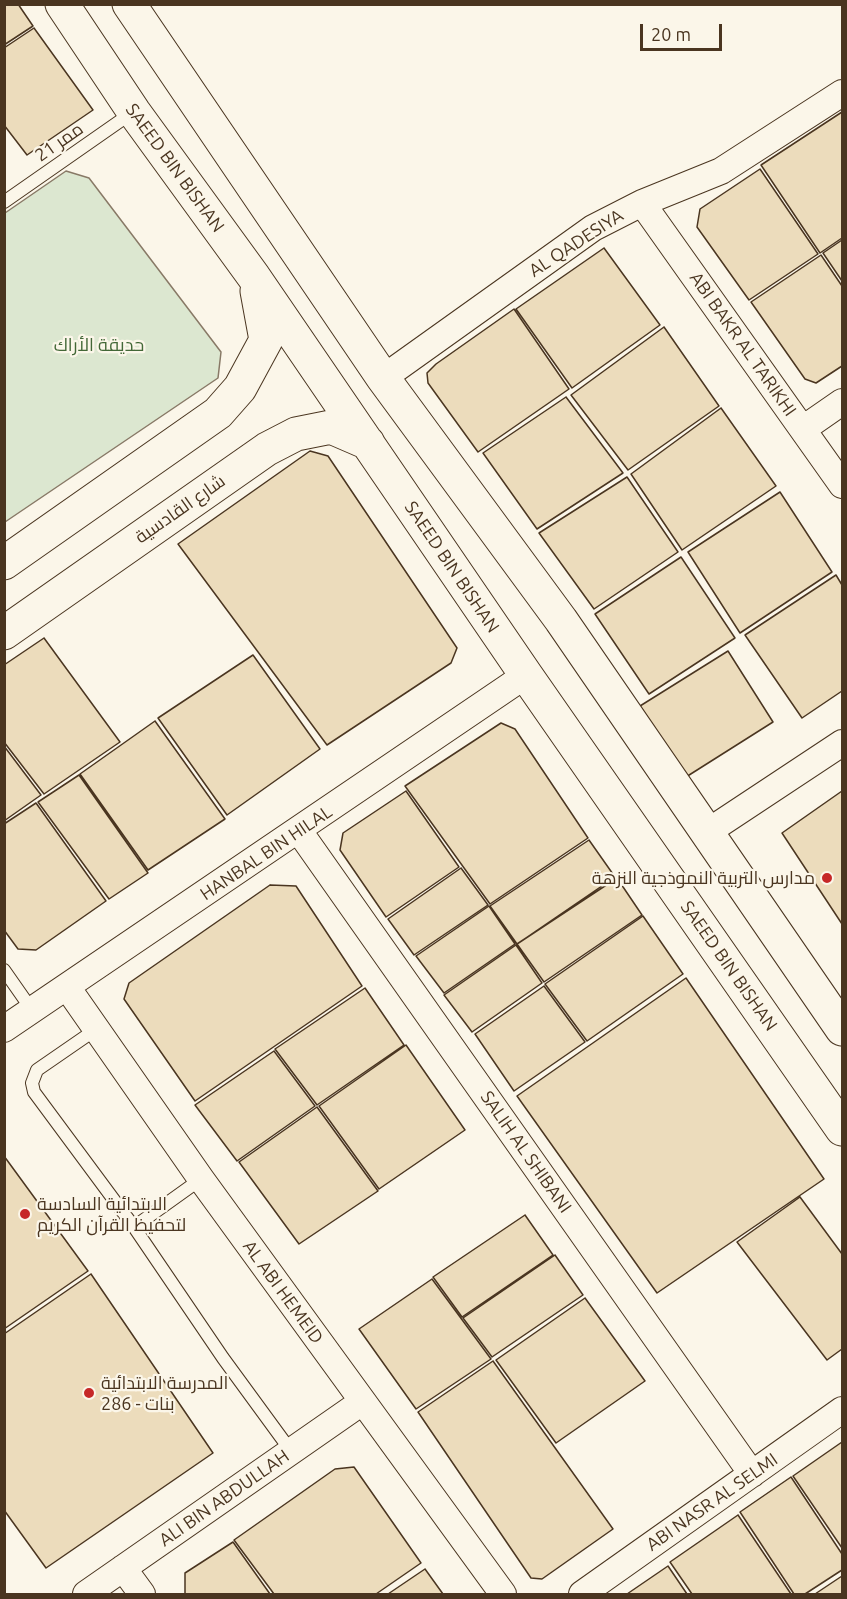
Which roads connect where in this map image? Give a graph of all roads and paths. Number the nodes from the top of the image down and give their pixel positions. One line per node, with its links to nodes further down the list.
1 (62, 4): 4 (street, SAEED BIN BISHAN)
2 (129, 4): 8 (street)
3 (843, 93): 6 (street, AL QADESIYA)
4 (134, 112): 5 (lane, ممر 21); 7 (street, SAEED BIN BISHAN)
5 (4, 202)
6 (642, 203): 8 (street, AL QADESIYA); 10 (street, ABI BAKR AL TARIKHI)
7 (254, 277): 11 (street, SAEED BIN BISHAN); 13 (street)
8 (383, 378): 18 (street)
9 (843, 402): 10 (street)
10 (803, 429): 12 (street, ABI BAKR AL TARIKHI)
11 (368, 443): 14 (street, شارع القادسية); 15 (street, SAEED BIN BISHAN)
12 (843, 485)
13 (4, 563)
14 (4, 633)
15 (526, 675): 17 (street, HANBAL BIN HILAL); 25 (street, SAEED BIN BISHAN)
16 (843, 743): 18 (street)
17 (299, 831): 20 (street, HANBAL BIN HILAL); 31 (street, SALIH AL SHIBANI)
18 (706, 833): 23 (street)
19 (4, 970): 21 (lane)
20 (67, 987): 21 (street, HANBAL BIN HILAL); 24 (street, AL ABI HEMEID)
21 (32, 1010): 22 (street, HANBAL BIN HILAL)
22 (4, 1029)
23 (843, 1029)
24 (95, 1030): 26 (street, AL ABI HEMEID); 27 (lane)
25 (843, 1130)
26 (201, 1179): 27 (lane); 28 (street, AL ABI HEMEID)
27 (134, 1227): 30 (lane)
28 (362, 1402): 30 (street, ALI BIN ABDULLAH); 35 (street, AL ABI HEMEID)
29 (843, 1410): 31 (street, ABI NASR AL SELMI)
30 (291, 1451): 32 (street, ALI BIN ABDULLAH)
31 (752, 1474): 36 (street, ABI NASR AL SELMI)
32 (123, 1568): 33 (street, ALI BIN ABDULLAH); 34 (street)
33 (86, 1594)
34 (142, 1594)
35 (502, 1594)
36 (582, 1594)

